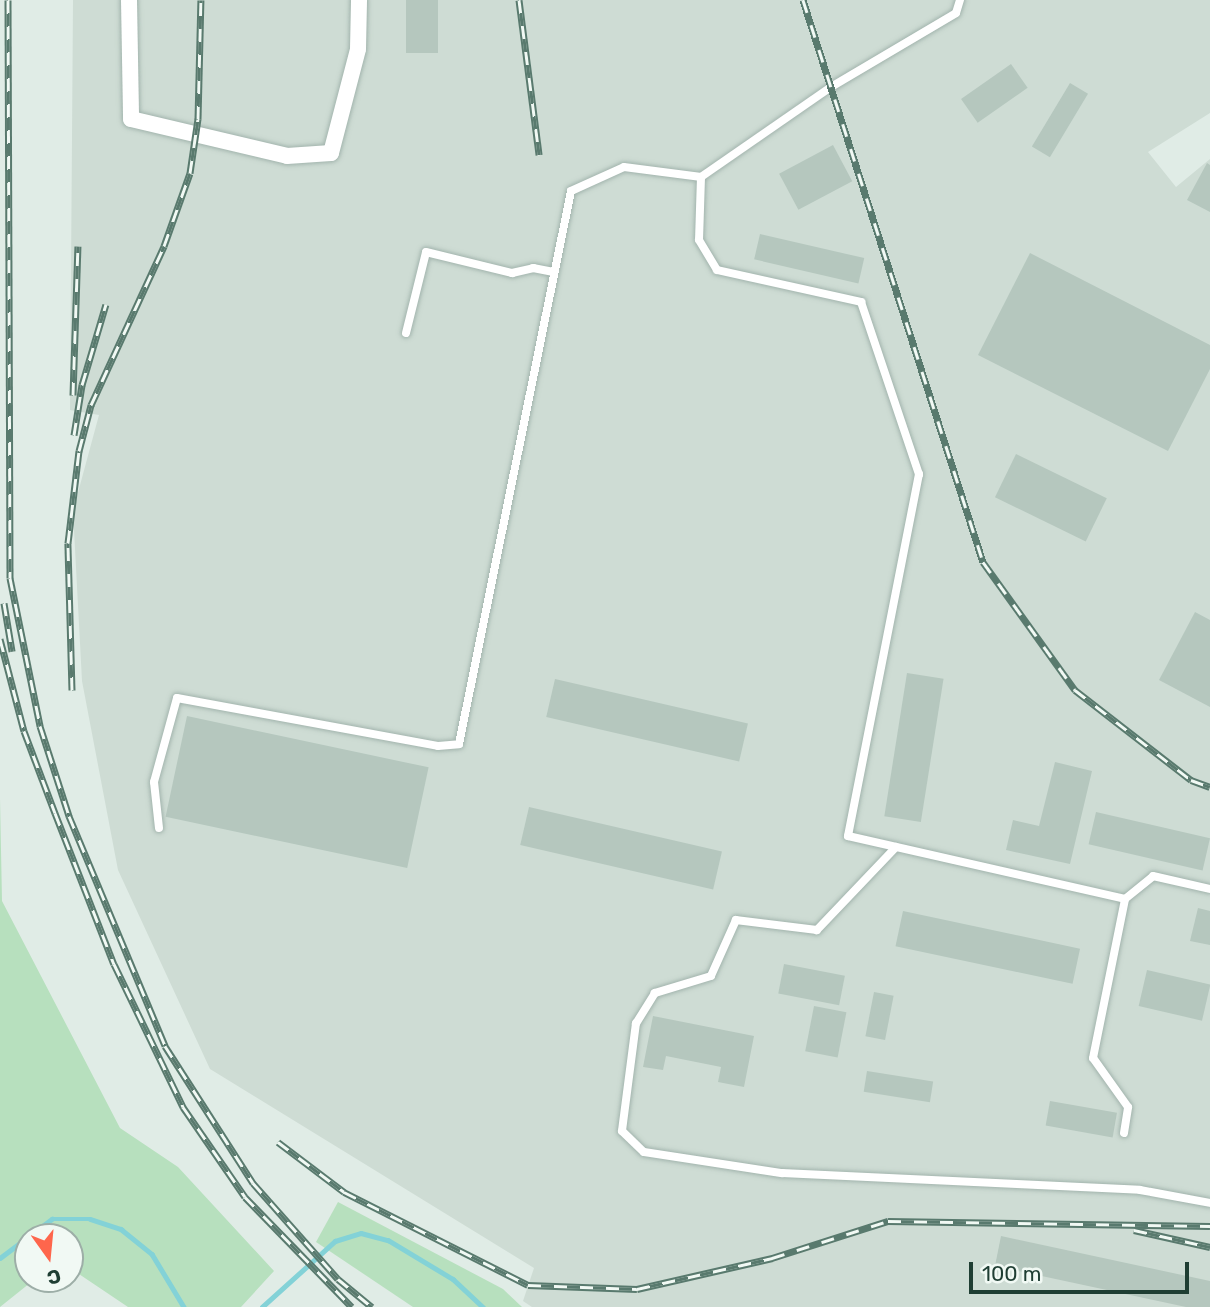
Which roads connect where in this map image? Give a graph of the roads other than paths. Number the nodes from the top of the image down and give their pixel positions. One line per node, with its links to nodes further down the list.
1 (129, 0): 2 (street)
2 (359, 0)
3 (960, 0): 4 (lane)
4 (701, 177): 5 (lane); 8 (lane)
5 (554, 272): 6 (lane); 7 (lane)
6 (406, 333)
7 (159, 828)
8 (896, 847): 10 (lane); 12 (lane)
9 (1210, 889): 10 (lane)
10 (1125, 899): 11 (lane)
11 (1124, 1133)
12 (1210, 1203)

